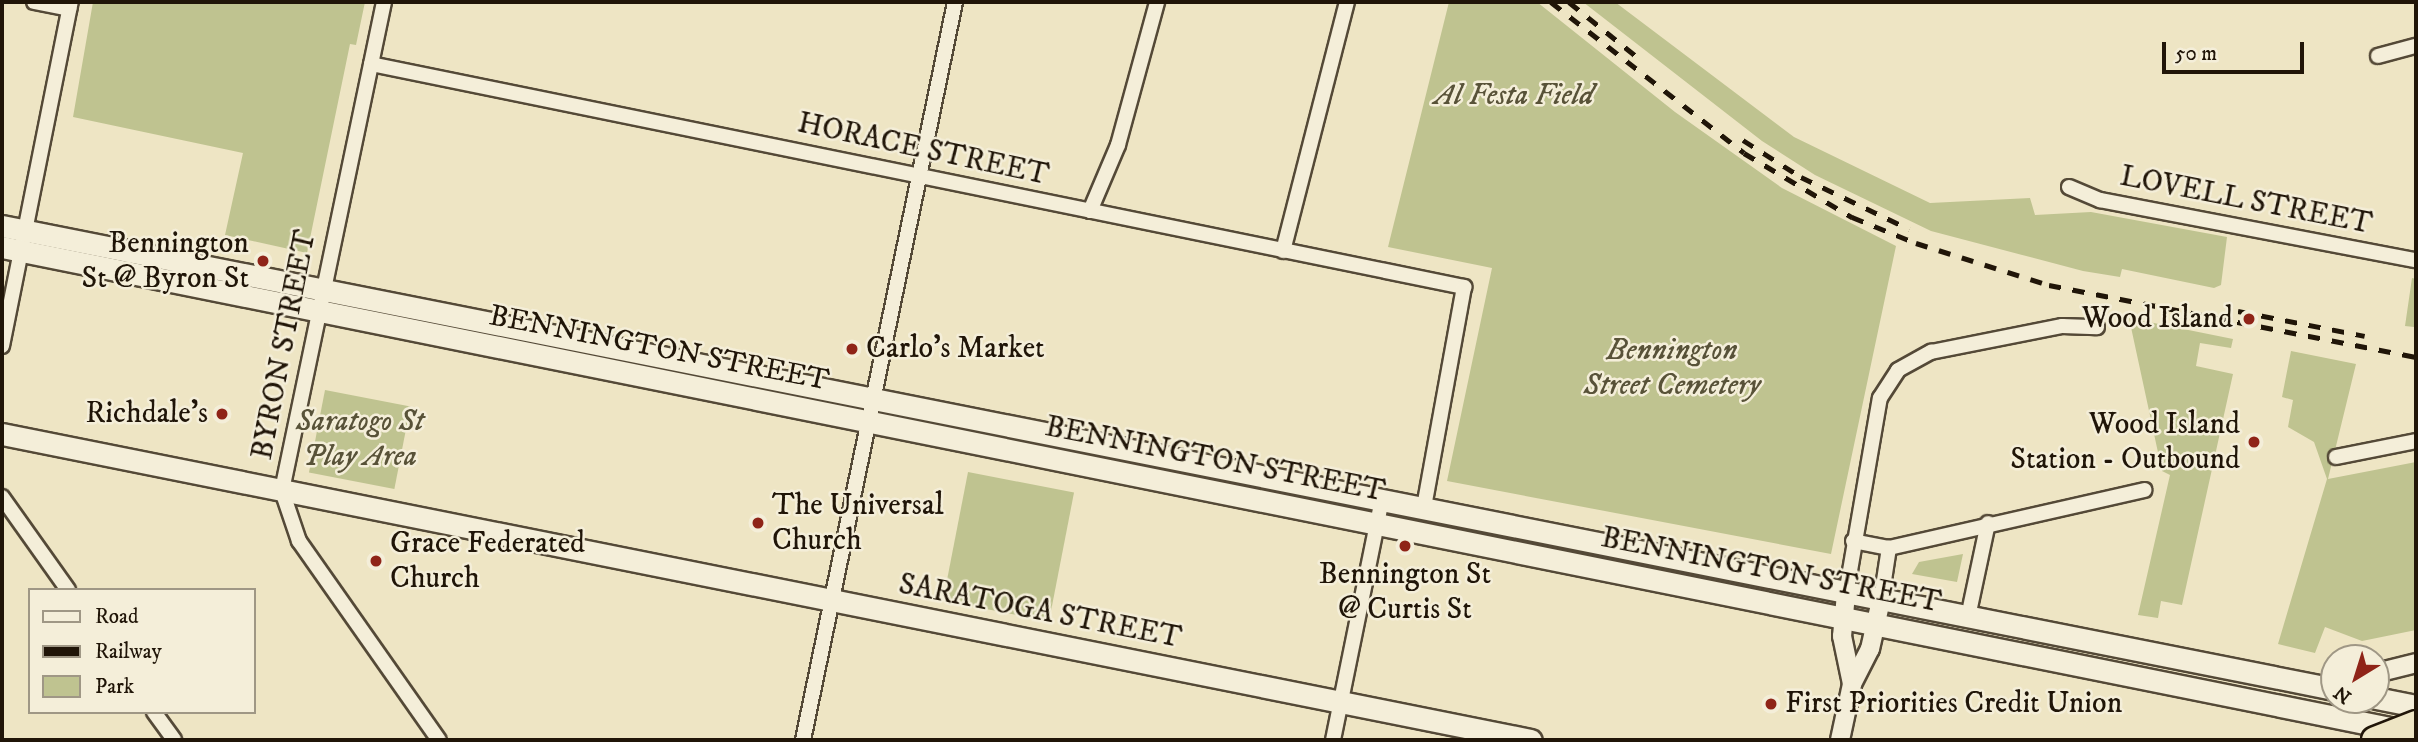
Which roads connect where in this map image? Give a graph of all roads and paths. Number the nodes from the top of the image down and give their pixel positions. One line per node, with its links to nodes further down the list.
1 (34, 2): 6 (street)
2 (384, 2): 9 (street, BYRON STREET)
3 (955, 2): 10 (street)
4 (1157, 2): 12 (street)
5 (1347, 2): 15 (street)
6 (70, 5): 14 (street)
7 (2416, 47): 8 (street)
8 (2378, 56)
9 (372, 64): 10 (street, HORACE STREET); 17 (street, BYRON STREET)
10 (916, 175): 12 (street, HORACE STREET); 21 (street)
11 (2069, 187): 16 (street, LOVELL STREET)
12 (1090, 211): 15 (street, HORACE STREET)
13 (2, 226): 14 (main road, BENNINGTON STREET)
14 (16, 243): 17 (main road, BENNINGTON STREET); 18 (main road, BENNINGTON STREET); 20 (street)
15 (1283, 251): 30 (street, HORACE STREET)
16 (2416, 260)
17 (322, 288): 18 (street, BYRON STREET); 21 (main road, BENNINGTON STREET)
18 (318, 310): 22 (main road, BENNINGTON STREET); 27 (street, BYRON STREET)
19 (2097, 327): 33 (street)
20 (2, 346)
21 (873, 400): 22 (street); 29 (main road, BENNINGTON STREET)
22 (869, 422): 31 (main road, BENNINGTON STREET); 37 (street)
23 (2, 435): 27 (main road, SARATOGA STREET)
24 (2416, 441): 25 (street)
25 (2336, 457)
26 (2144, 490): 32 (street)
27 (282, 491): 37 (main road, SARATOGA STREET); 55 (street, BYRON STREET)
28 (2, 497): 35 (street)
29 (1382, 500): 30 (main road, BENNINGTON STREET); 31 (street)
30 (1424, 508): 36 (main road, BENNINGTON STREET)
31 (1377, 522): 39 (main road, BENNINGTON STREET); 49 (street)
32 (1988, 523): 34 (street); 40 (street)
33 (1853, 541): 34 (street); 36 (street)
34 (1889, 548): 38 (street)
35 (67, 588)
36 (1846, 594): 38 (main road, BENNINGTON STREET); 39 (street)
37 (831, 600): 49 (main road, SARATOGA STREET); 56 (street)
38 (1881, 600): 40 (main road, BENNINGTON STREET); 41 (street)
39 (1843, 616): 41 (main road, BENNINGTON STREET); 46 (street)
40 (1968, 617): 42 (main road, BENNINGTON STREET)
41 (1878, 623): 43 (main road, BENNINGTON STREET); 46 (street)
42 (2027, 628): 43 (main road); 47 (main road, BENNINGTON STREET)
43 (2023, 653): 53 (main road, BENNINGTON STREET)
44 (2416, 663): 45 (street)
45 (2390, 670)
46 (1852, 684): 59 (street)
47 (2320, 684)
48 (2390, 701): 50 (main road)
49 (1340, 702): 57 (street); 58 (main road, SARATOGA STREET)
50 (2416, 706)
51 (156, 714): 54 (street)
52 (2416, 724): 60 (highway, bridge)
53 (2416, 733)
54 (174, 740)
55 (439, 740)
56 (803, 740)
57 (1333, 740)
58 (1531, 740)
59 (1840, 740)
60 (2375, 740)

